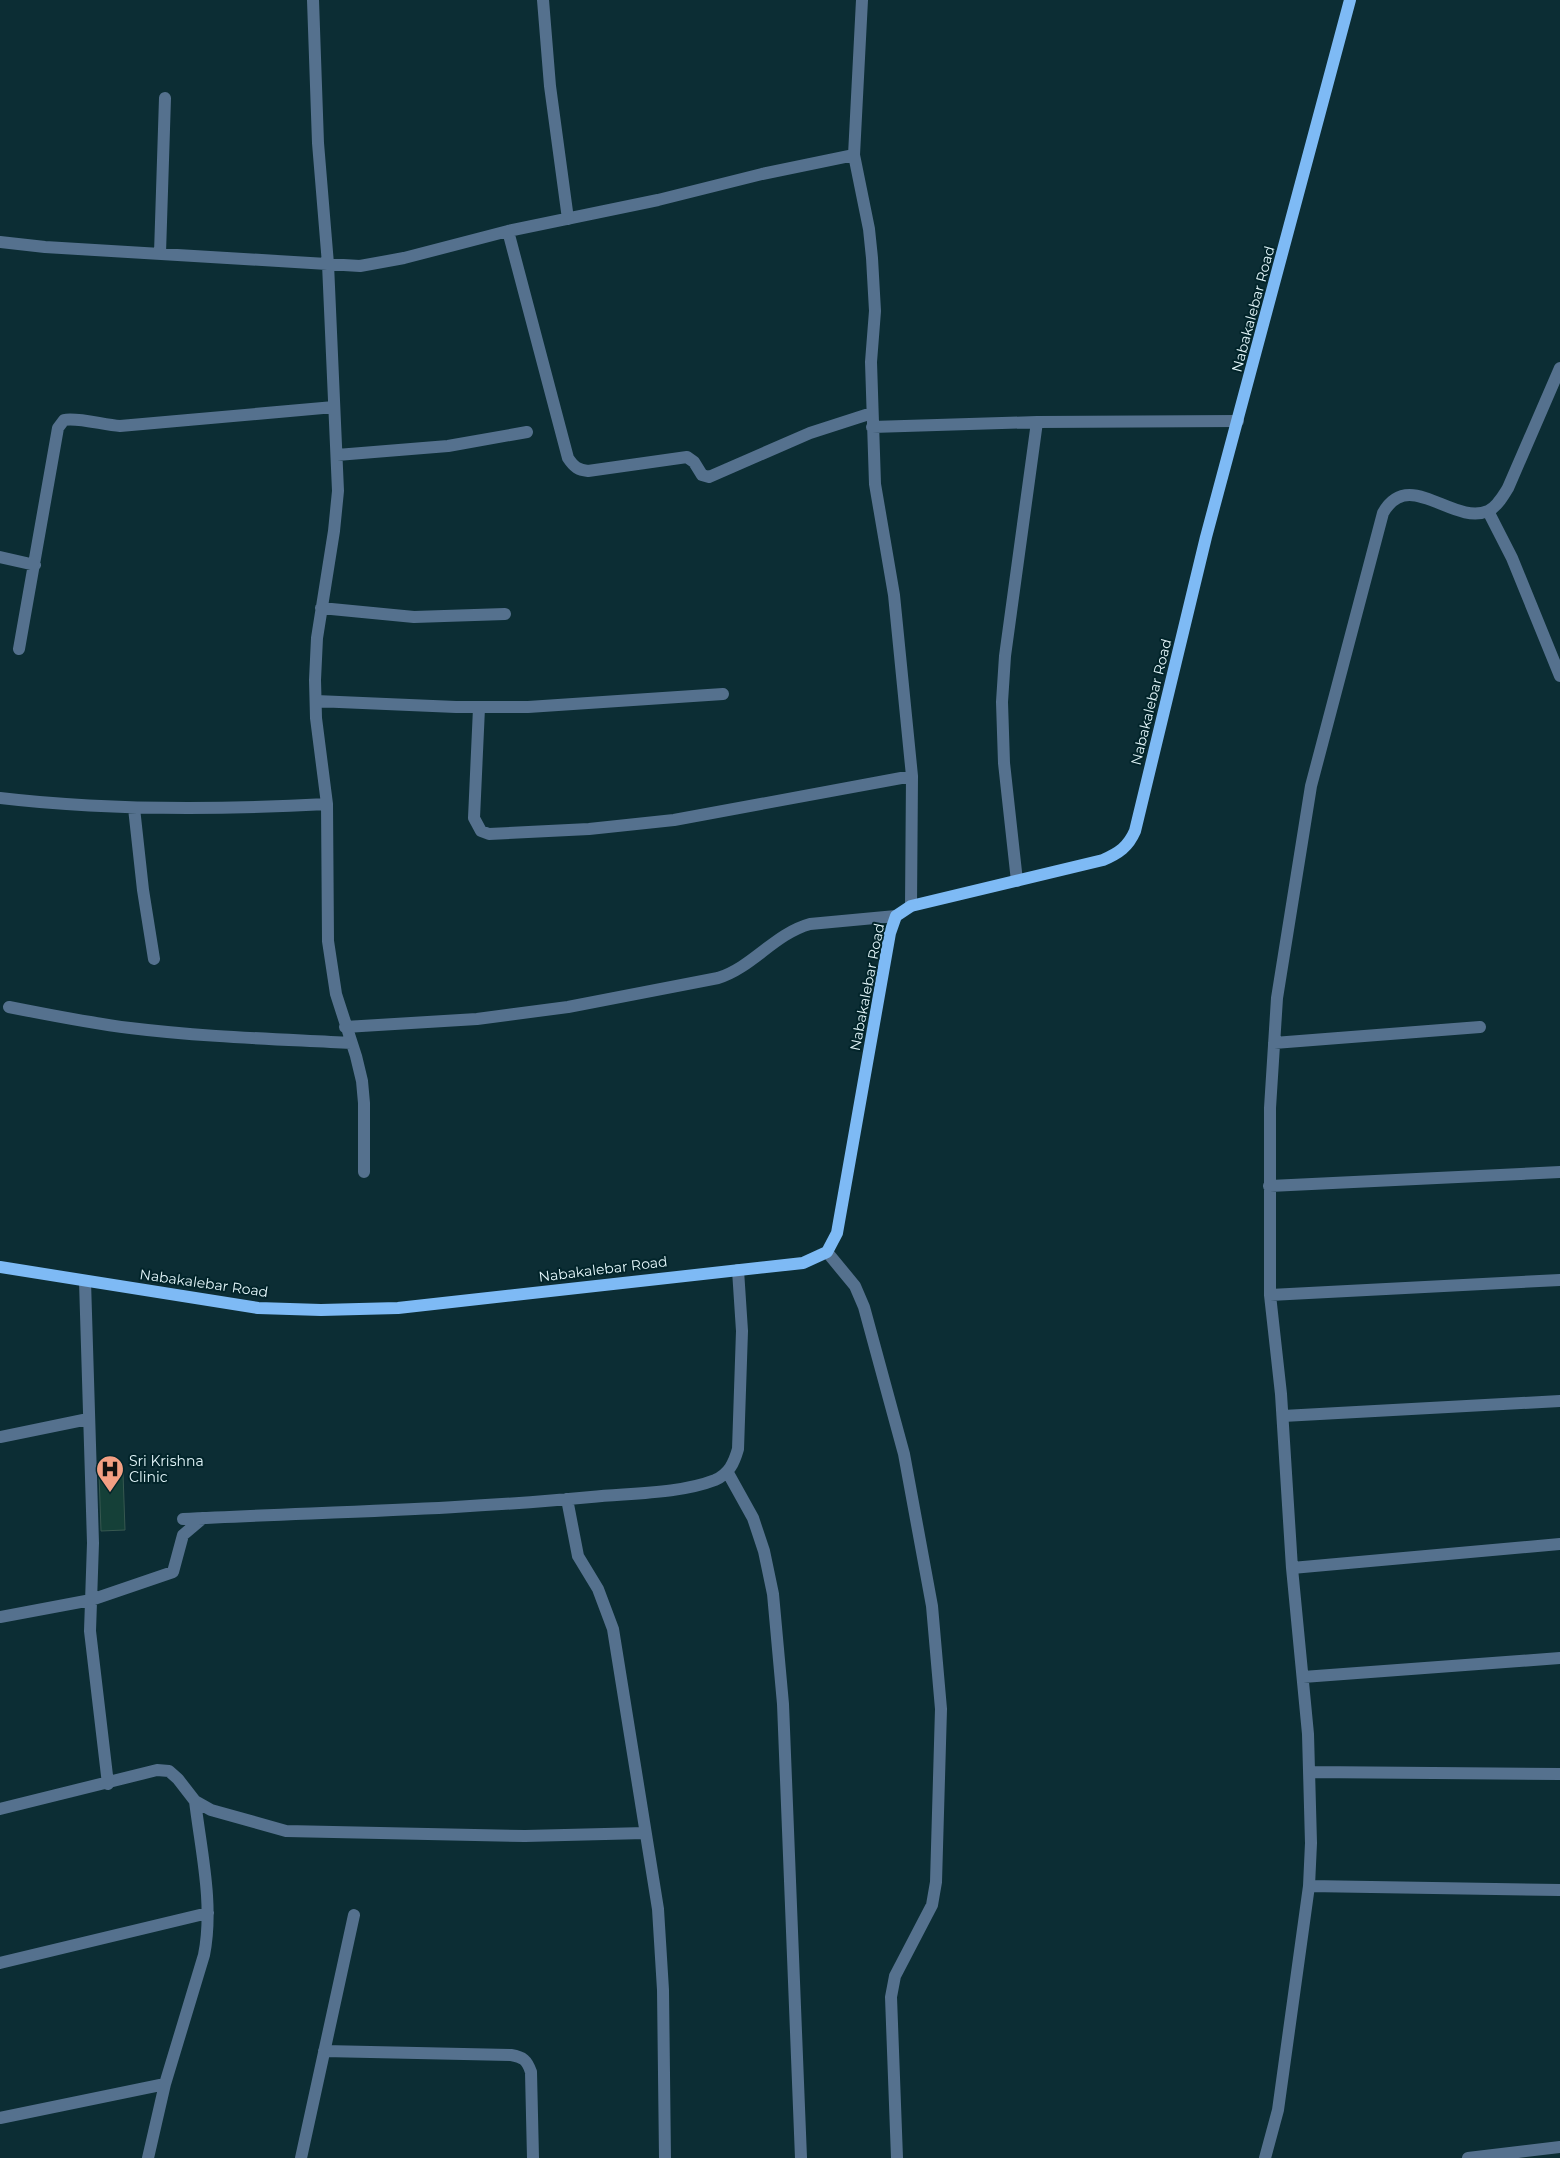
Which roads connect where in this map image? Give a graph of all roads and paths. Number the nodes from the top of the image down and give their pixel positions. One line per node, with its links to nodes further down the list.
1 (314, 0): 11 (street)
2 (543, 0): 7 (street)
3 (862, 0): 6 (street)
4 (1350, 0): 15 (main road, Nabakalebar Road)
5 (165, 98): 10 (street)
6 (854, 155): 7 (street); 14 (street)
7 (568, 219): 8 (street)
8 (508, 231): 11 (street); 14 (street)
9 (0, 242): 10 (street)
10 (160, 253): 11 (street)
11 (328, 264): 13 (street)
12 (1560, 368): 20 (street)
13 (334, 407): 19 (street); 22 (street)
14 (872, 413): 17 (street)
15 (1238, 421): 16 (street); 34 (main road, Nabakalebar Road)
16 (1037, 422): 17 (street); 34 (street)
17 (872, 427): 30 (street)
18 (527, 432): 19 (street)
19 (337, 455): 23 (street)
20 (1488, 511): 26 (street); 42 (street)
21 (0, 557): 22 (street)
22 (35, 565): 25 (street)
23 (321, 608): 24 (street); 28 (street)
24 (506, 614)
25 (19, 649)
26 (1560, 676)
27 (723, 694): 29 (street)
28 (316, 701): 29 (street); 32 (street)
29 (479, 708): 30 (street)
30 (912, 776): 35 (street)
31 (0, 798): 33 (street)
32 (327, 804): 33 (street); 39 (street)
33 (134, 808): 37 (street)
34 (1017, 881): 35 (main road, Nabakalebar Road)
35 (911, 906): 36 (main road, Nabakalebar Road)
36 (896, 916): 39 (street); 46 (main road, Nabakalebar Road)
37 (154, 959)
38 (9, 1007): 41 (street)
39 (345, 1027): 41 (street)
40 (1480, 1028): 42 (street)
41 (351, 1042): 43 (street)
42 (1274, 1042): 45 (street)
43 (364, 1172)
44 (1560, 1172): 45 (street)
45 (1269, 1186): 51 (street)
46 (827, 1252): 48 (main road, Nabakalebar Road); 86 (street)
47 (0, 1267): 50 (main road, Nabakalebar Road)
48 (738, 1270): 50 (main road, Nabakalebar Road); 56 (street)
49 (1560, 1280): 51 (street)
50 (85, 1281): 54 (street)
51 (1270, 1295): 53 (street)
52 (1560, 1401): 53 (street)
53 (1283, 1416): 61 (street)
54 (88, 1419): 55 (street); 62 (street)
55 (0, 1437)
56 (728, 1473): 57 (street); 85 (street)
57 (567, 1499): 58 (street); 71 (street)
58 (203, 1518): 59 (street); 62 (street)
59 (183, 1519)
60 (1560, 1544): 61 (street)
61 (1292, 1568): 65 (street)
62 (91, 1600): 63 (street); 68 (street)
63 (0, 1617)
64 (1560, 1658): 65 (street)
65 (1303, 1677): 66 (street)
66 (1309, 1772): 67 (street); 72 (street)
67 (1560, 1774)
68 (108, 1784): 69 (street); 70 (street)
69 (195, 1801): 71 (street); 74 (street)
70 (0, 1809)
71 (645, 1832): 84 (street)
72 (1309, 1886): 73 (street); 87 (street)
73 (1560, 1890)
74 (208, 1913): 76 (street); 78 (street)
75 (354, 1915): 77 (street)
76 (0, 1963)
77 (324, 2051): 82 (street); 83 (street)
78 (165, 2084): 79 (street); 81 (street)
79 (0, 2118)
80 (1560, 2148): 88 (street)
81 (148, 2158)
82 (301, 2158)
83 (533, 2158)
84 (665, 2158)
85 (801, 2158)
86 (897, 2158)
87 (1265, 2158)
88 (1468, 2158)

